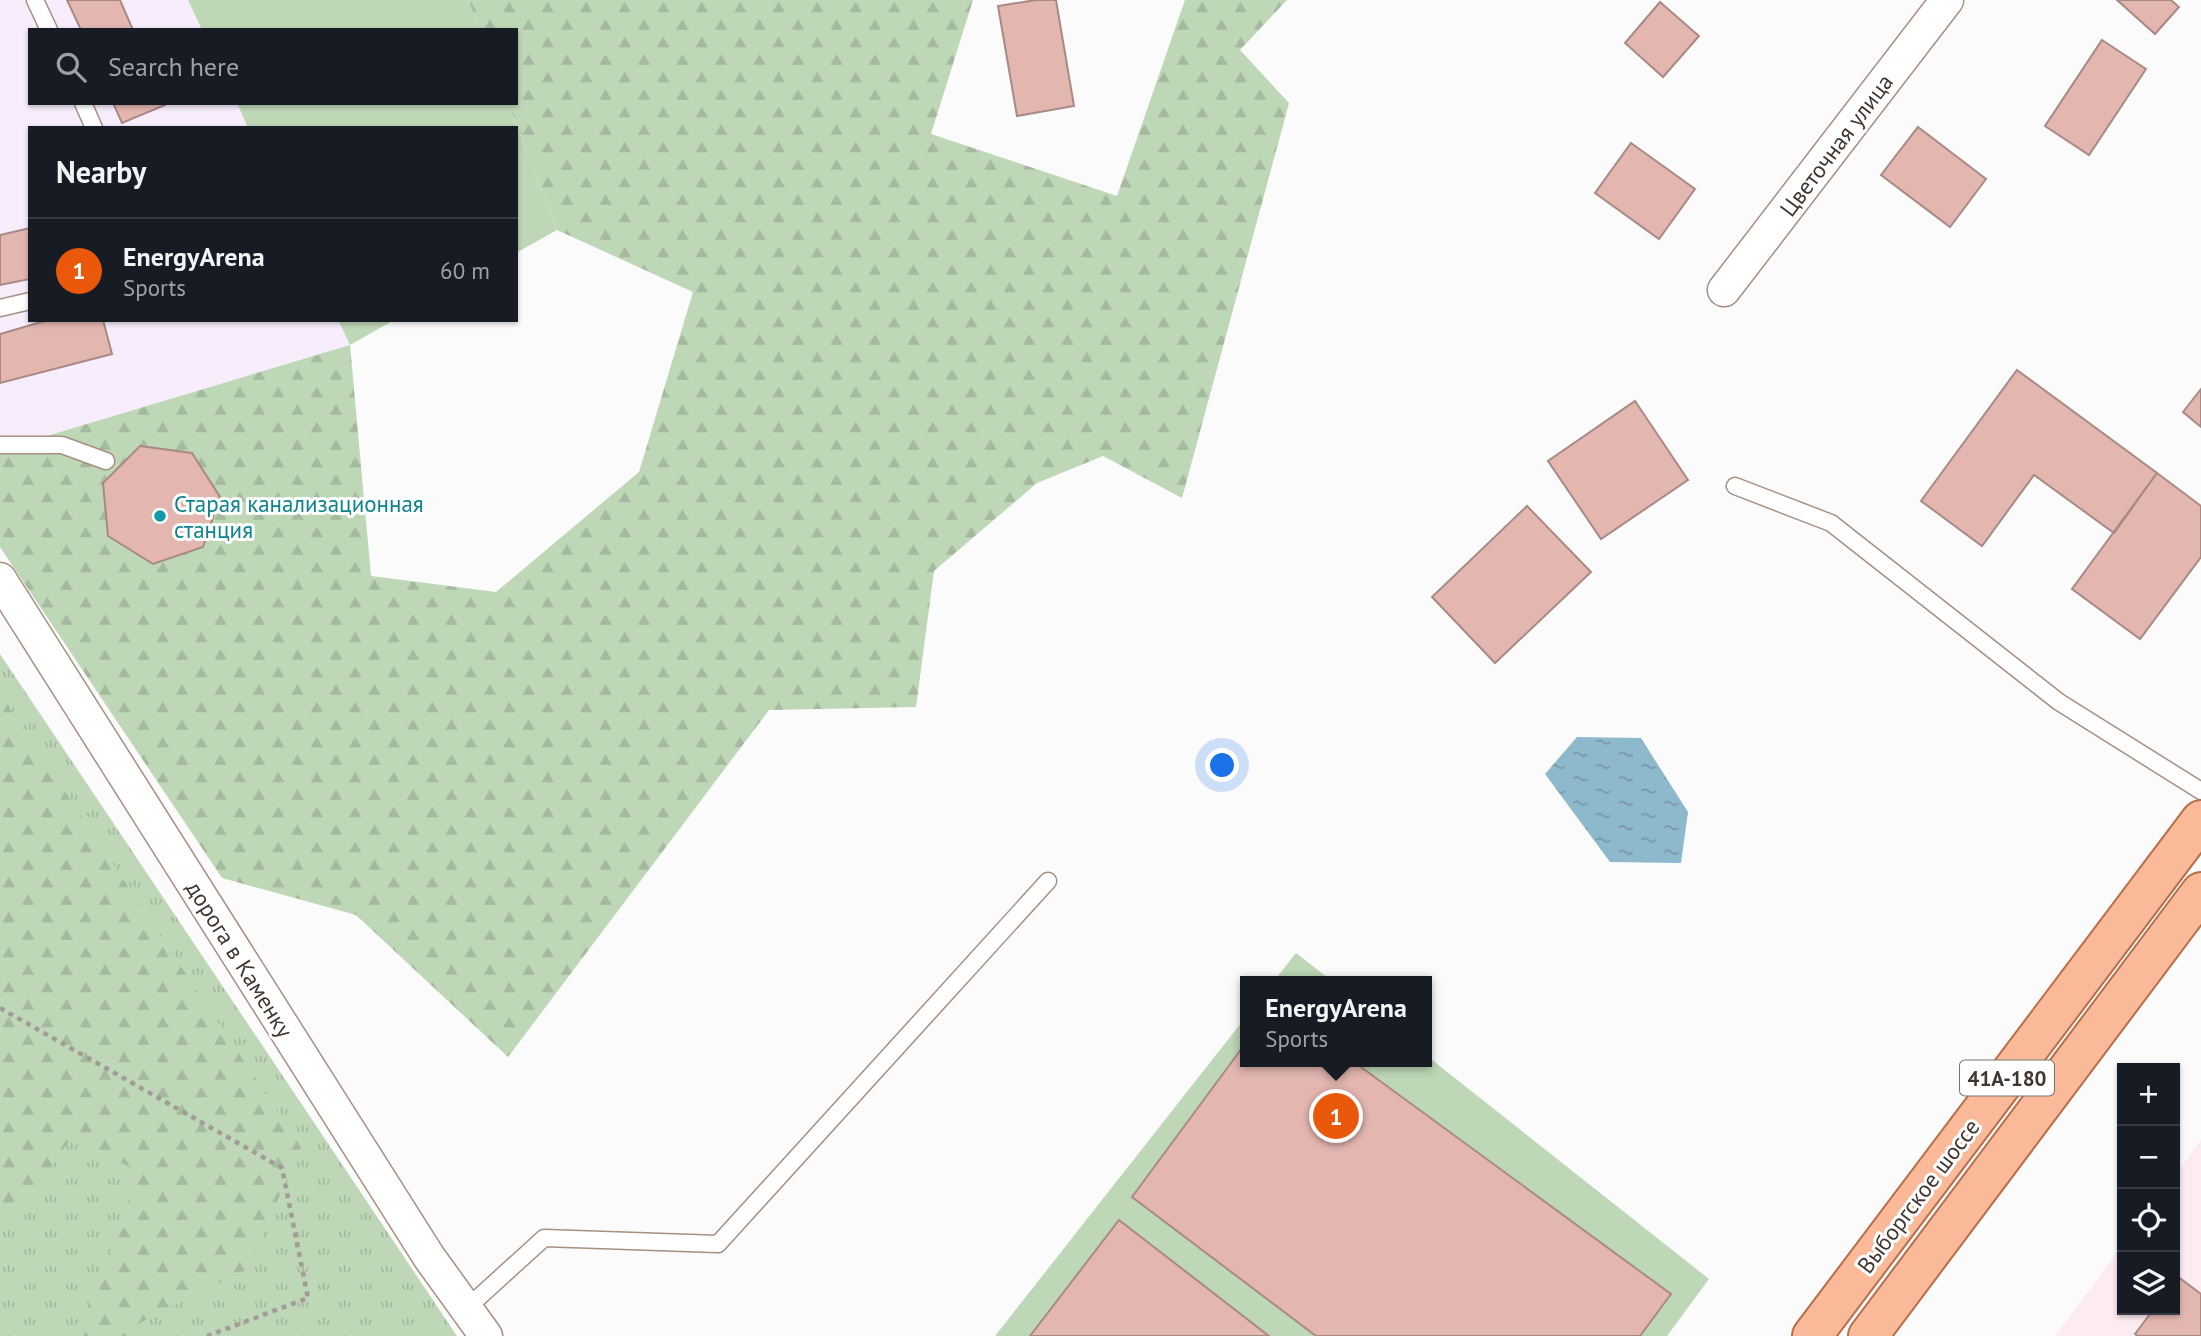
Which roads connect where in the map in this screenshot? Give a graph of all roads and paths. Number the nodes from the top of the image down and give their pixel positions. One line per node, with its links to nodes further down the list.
1 (35, 0): 3 (lane)
2 (1947, 0): 6 (street, Цветочная улица)
3 (48, 28)
4 (84, 105): 5 (lane)
5 (93, 126)
6 (1724, 290)
7 (28, 301): 8 (lane)
8 (0, 308)
9 (0, 445): 10 (lane)
10 (106, 461)
11 (1735, 486): 13 (lane)
12 (0, 579): 18 (street, дорога в Каменку)
13 (2201, 791)
14 (2201, 820): 21 (main road, Выборгское шоссе / 41А-180)
15 (1048, 881): 18 (lane)
16 (2201, 892): 22 (main road, Выборгское шоссе / 41А-180)
17 (0, 1008): 19 (path)
18 (467, 1308): 20 (street, дорога в Каменку)
19 (207, 1336)
20 (486, 1336)
21 (1812, 1336)
22 (1868, 1336)

